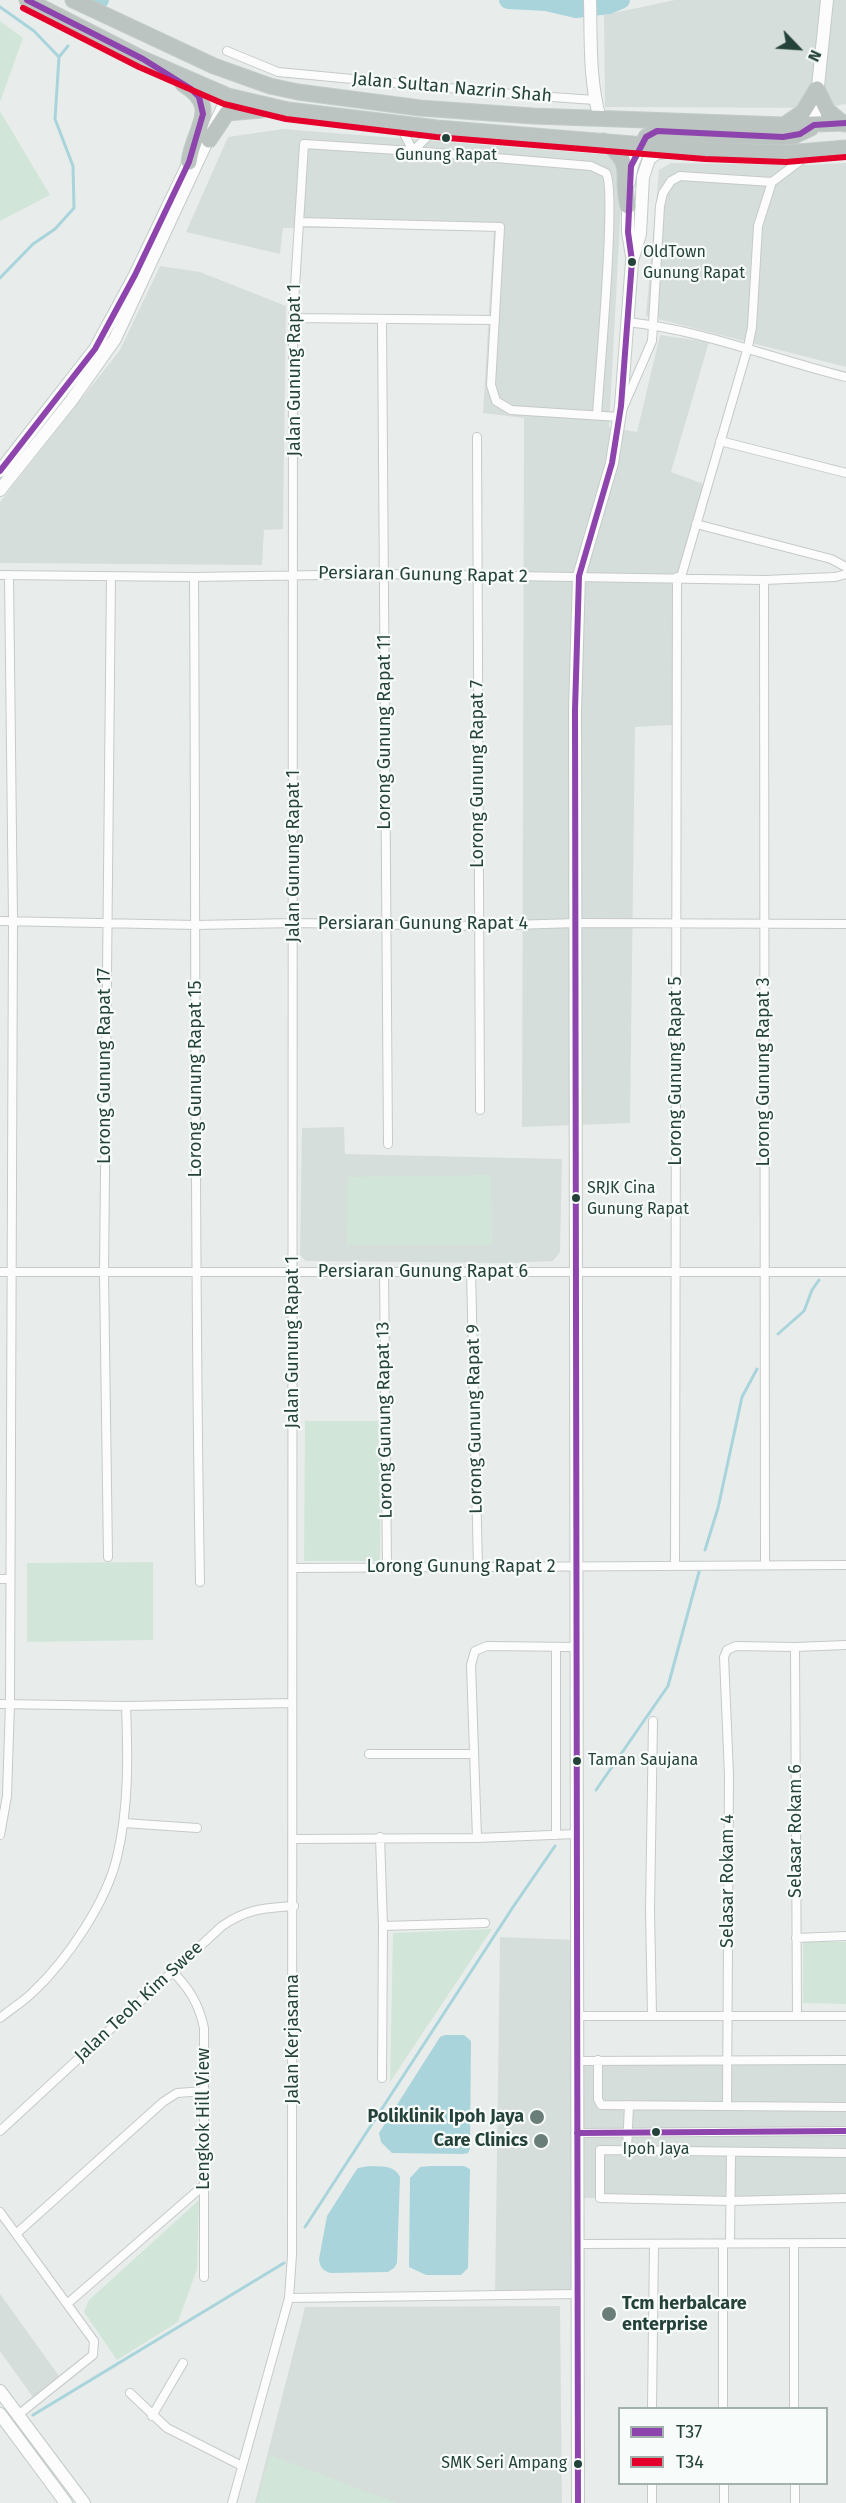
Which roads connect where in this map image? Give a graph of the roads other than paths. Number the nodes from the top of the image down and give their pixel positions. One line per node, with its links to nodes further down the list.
1 (27, 0): 7 (highway)
2 (73, 0): 5 (highway, Jalan Sultan Nazrin Shah)
3 (590, 0): 11 (street)
4 (827, 0): 9 (street)
5 (135, 30): 8 (highway, Jalan Sultan Nazrin Shah); 10 (highway)
6 (227, 51): 11 (street)
7 (143, 59): 10 (highway); 27 (highway)
8 (270, 86): 10 (highway); 13 (highway, Jalan Sultan Nazrin Shah)
9 (818, 89): 14 (street); 15 (highway); 17 (highway)
10 (226, 93): 12 (highway); 19 (street); 27 (street)
11 (595, 99): 13 (street)
12 (288, 110): 16 (highway); 19 (highway)
13 (600, 119): 17 (highway, Jalan Sultan Nazrin Shah)
14 (819, 120): 15 (highway, Jalan Sultan Nazrin Shah); 17 (highway, Jalan Sultan Nazrin Shah); 20 (highway); 22 (highway)
15 (845, 123)
16 (399, 124): 18 (highway); 25 (street)
17 (784, 125)
18 (436, 128): 21 (highway); 25 (street)
19 (209, 140): 45 (street)
20 (846, 140)
21 (604, 141): 22 (highway); 29 (highway)
22 (643, 144): 24 (highway); 29 (street)
23 (846, 148): 26 (highway)
24 (706, 150): 26 (highway); 31 (street)
25 (413, 151): 30 (street, Jalan Gunung Rapat 1); 39 (street)
26 (813, 151): 28 (street)
27 (189, 162): 43 (street)
28 (772, 182): 36 (street); 37 (street)
29 (628, 206): 31 (street)
30 (299, 222): 32 (street, Jalan Gunung Rapat 1); 34 (street)
31 (633, 261): 35 (street)
32 (293, 318): 33 (street); 48 (street, Jalan Gunung Rapat 1)
33 (382, 319): 34 (street); 49 (street, Lorong Gunung Rapat 11)
34 (495, 320): 39 (street)
35 (627, 322): 36 (street); 40 (street)
36 (654, 325): 37 (street); 40 (street)
37 (748, 347): 38 (street); 42 (street)
38 (846, 377)
39 (597, 415): 40 (street)
40 (619, 417): 53 (street)
41 (477, 437): 55 (street, Lorong Gunung Rapat 7)
42 (720, 441): 44 (street); 46 (street)
43 (0, 471)
44 (846, 473)
45 (0, 489)
46 (696, 524): 47 (street); 56 (street, Lorong Gunung Rapat 5)
47 (846, 567)
48 (293, 573): 49 (street, Persiaran Gunung Rapat 2); 54 (street, Persiaran Gunung Rapat 2); 60 (street, Jalan Gunung Rapat 1)
49 (384, 574): 55 (street, Persiaran Gunung Rapat 2); 64 (street, Lorong Gunung Rapat 11)
50 (846, 574): 57 (street, Persiaran Gunung Rapat 2)
51 (5, 575): 52 (street, Persiaran Gunung Rapat 2); 59 (street)
52 (111, 576): 54 (street, Persiaran Gunung Rapat 2); 62 (street, Lorong Gunung Rapat 17)
53 (579, 576): 55 (street, Persiaran Gunung Rapat 2); 56 (street, Persiaran Gunung Rapat 2); 61 (street)
54 (194, 577): 67 (street, Lorong Gunung Rapat 15)
55 (477, 577): 68 (street, Lorong Gunung Rapat 7)
56 (679, 577): 57 (street, Persiaran Gunung Rapat 2); 65 (street, Lorong Gunung Rapat 5)
57 (764, 580): 66 (street, Lorong Gunung Rapat 3)
58 (0, 921): 59 (street, Persiaran Gunung Rapat 4)
59 (13, 921): 62 (street, Persiaran Gunung Rapat 4); 74 (street)
60 (294, 923): 64 (street, Persiaran Gunung Rapat 4); 67 (street, Persiaran Gunung Rapat 4); 71 (street, Jalan Gunung Rapat 1)
61 (577, 923): 65 (street, Persiaran Gunung Rapat 4); 68 (street, Persiaran Gunung Rapat 4); 77 (street)
62 (106, 924): 67 (street, Persiaran Gunung Rapat 4); 79 (street, Lorong Gunung Rapat 17)
63 (846, 924): 66 (street, Persiaran Gunung Rapat 4)
64 (386, 925): 68 (street, Persiaran Gunung Rapat 4); 70 (street, Lorong Gunung Rapat 11)
65 (676, 925): 66 (street, Persiaran Gunung Rapat 4); 81 (street, Lorong Gunung Rapat 5)
66 (763, 925): 80 (street, Lorong Gunung Rapat 3)
67 (196, 926): 75 (street, Lorong Gunung Rapat 15)
68 (479, 926): 69 (street, Lorong Gunung Rapat 7)
69 (480, 1110)
70 (388, 1144)
71 (293, 1271): 75 (street, Persiaran Gunung Rapat 6); 76 (street, Persiaran Gunung Rapat 6); 89 (street, Jalan Gunung Rapat 1)
72 (471, 1271): 76 (street, Persiaran Gunung Rapat 6); 77 (street, Persiaran Gunung Rapat 6); 88 (street, Lorong Gunung Rapat 9)
73 (0, 1272): 74 (street, Persiaran Gunung Rapat 6)
74 (11, 1272): 79 (street, Persiaran Gunung Rapat 6); 91 (street)
75 (195, 1272): 79 (street, Persiaran Gunung Rapat 6); 92 (street, Lorong Gunung Rapat 15)
76 (384, 1272): 87 (street, Lorong Gunung Rapat 13)
77 (576, 1272): 81 (street, Persiaran Gunung Rapat 6); 85 (street)
78 (846, 1272): 80 (street, Persiaran Gunung Rapat 6)
79 (104, 1273): 82 (street, Lorong Gunung Rapat 17)
80 (765, 1273): 81 (street, Persiaran Gunung Rapat 6); 83 (street, Lorong Gunung Rapat 3)
81 (676, 1274): 86 (street, Lorong Gunung Rapat 5)
82 (108, 1557)
83 (765, 1565): 84 (street, Lorong Gunung Rapat 2); 86 (street, Lorong Gunung Rapat 2)
84 (846, 1565)
85 (578, 1566): 86 (street, Lorong Gunung Rapat 2); 88 (street, Lorong Gunung Rapat 2); 95 (street)
86 (675, 1566)
87 (387, 1567): 88 (street, Lorong Gunung Rapat 2); 89 (street, Lorong Gunung Rapat 2)
88 (478, 1567)
89 (293, 1568): 97 (street, Jalan Kerjasama)
90 (0, 1579): 91 (street)
91 (10, 1579): 99 (street)
92 (200, 1582)
93 (846, 1645): 96 (street)
94 (556, 1647): 95 (street); 103 (street); 108 (street)
95 (577, 1647): 106 (street)
96 (795, 1647): 116 (street, Selasar Rokam 6); 118 (street, Selasar Rokam 4)
97 (291, 1703): 100 (street); 111 (street, Jalan Kerjasama)
98 (0, 1704): 99 (street)
99 (10, 1704): 100 (street); 107 (street)
100 (126, 1706): 104 (street)
101 (654, 1720): 119 (street)
102 (369, 1754): 103 (street)
103 (474, 1754): 110 (street)
104 (124, 1823): 105 (street); 123 (street)
105 (196, 1828)
106 (576, 1834): 108 (street); 121 (street)
107 (0, 1835)
108 (556, 1835): 110 (street)
109 (380, 1837): 110 (street); 111 (street); 114 (street)
110 (477, 1838)
111 (293, 1839): 112 (street, Jalan Kerjasama)
112 (294, 1906): 117 (street, Jalan Teoh Kim Swee); 152 (street, Jalan Kerjasama)
113 (485, 1923): 114 (street)
114 (383, 1926): 128 (street)
115 (846, 1936): 116 (street)
116 (796, 1938): 120 (street, Selasar Rokam 6)
117 (172, 1971): 129 (street, Lengkok Hill View); 133 (street, Jalan Teoh Kim Swee)
118 (728, 2014): 119 (street); 120 (street); 124 (street, Selasar Rokam 4)
119 (652, 2015): 121 (street)
120 (797, 2015): 122 (street)
121 (576, 2016): 127 (street)
122 (846, 2016)
123 (0, 2018)
124 (729, 2059): 125 (street); 126 (street); 131 (street, Selasar Rokam 4)
125 (598, 2060): 127 (street); 130 (street)
126 (846, 2060)
127 (576, 2061): 135 (street)
128 (382, 2078)
129 (205, 2091): 140 (street, Lengkok Hill View); 144 (street)
130 (629, 2105): 131 (street); 136 (street)
131 (727, 2105): 132 (street)
132 (846, 2107)
133 (0, 2131)
134 (846, 2131): 136 (street)
135 (577, 2133): 136 (street); 147 (street)
136 (628, 2133): 137 (street)
137 (627, 2151): 138 (street); 142 (street)
138 (731, 2152): 139 (street); 142 (street)
139 (846, 2153)
140 (203, 2186): 150 (street, Lengkok Hill View); 153 (street)
141 (846, 2198): 142 (street)
142 (731, 2201): 145 (street)
143 (0, 2212): 144 (street)
144 (16, 2234): 153 (street)
145 (727, 2243): 148 (street); 149 (street); 158 (street)
146 (846, 2243): 149 (street)
147 (577, 2244): 148 (street); 151 (street)
148 (654, 2244): 157 (street)
149 (794, 2244): 159 (street)
150 (204, 2277)
151 (577, 2294): 152 (street); 170 (street)
152 (289, 2298): 163 (street, Jalan Kerjasama)
153 (67, 2304): 160 (street)
154 (183, 2363): 161 (street)
155 (0, 2391): 160 (street)
156 (130, 2393): 161 (street)
157 (652, 2407)
158 (723, 2407)
159 (794, 2407)
160 (18, 2415): 168 (street)
161 (152, 2416): 163 (street)
162 (2, 2420): 167 (street)
163 (242, 2466): 169 (street, Jalan Kerjasama)
164 (652, 2485): 171 (street)
165 (724, 2485): 172 (street)
166 (795, 2485): 173 (street)
167 (66, 2503)
168 (84, 2503)
169 (232, 2503)
170 (578, 2503)
171 (652, 2503)
172 (724, 2503)
173 (795, 2503)

